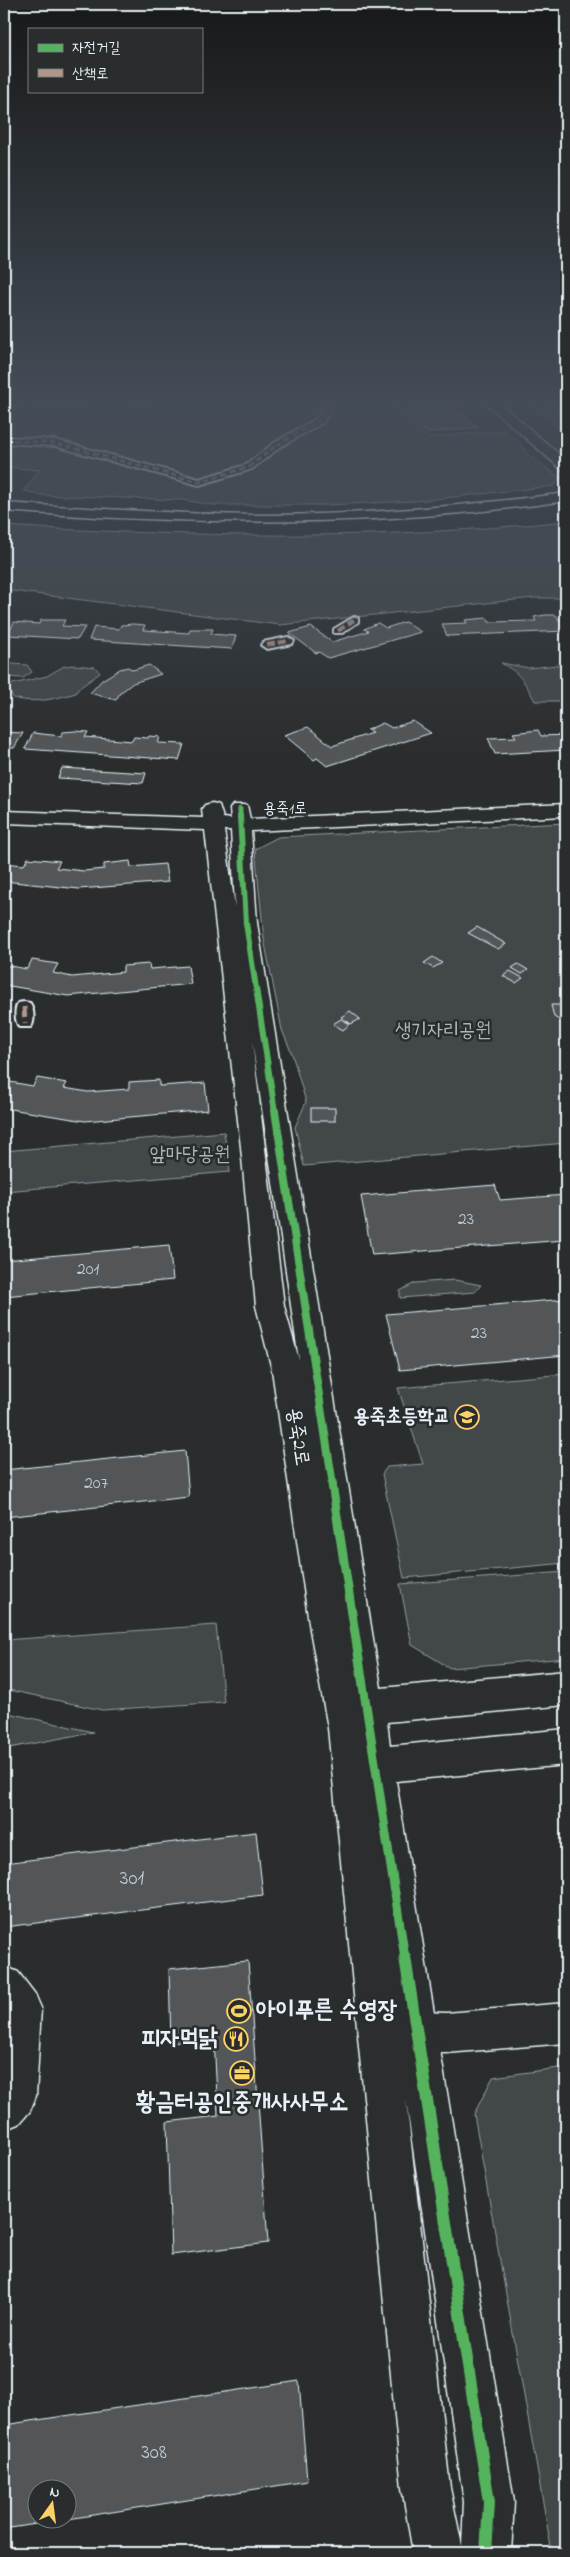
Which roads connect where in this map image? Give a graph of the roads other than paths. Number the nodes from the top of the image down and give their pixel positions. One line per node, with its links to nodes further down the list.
1 (113, 520): 2 (street)
2 (449, 520)
3 (354, 620): 4 (street)
4 (338, 631)
5 (288, 641): 6 (street)
6 (267, 645)
7 (4, 800): 11 (street, 용죽1로)
8 (566, 801): 11 (street, 용죽1로)
9 (566, 810): 11 (street)
10 (4, 817): 11 (street)
11 (227, 817): 13 (street); 13 (street, 용죽2로)
12 (566, 1688): 13 (street)
13 (356, 1735): 14 (street); 17 (street); 19 (street)
14 (566, 1747)
15 (4, 1986): 18 (street)
16 (566, 2023): 17 (street)
17 (417, 2032): 20 (street)
18 (4, 2109)
19 (438, 2553)
20 (486, 2553)

